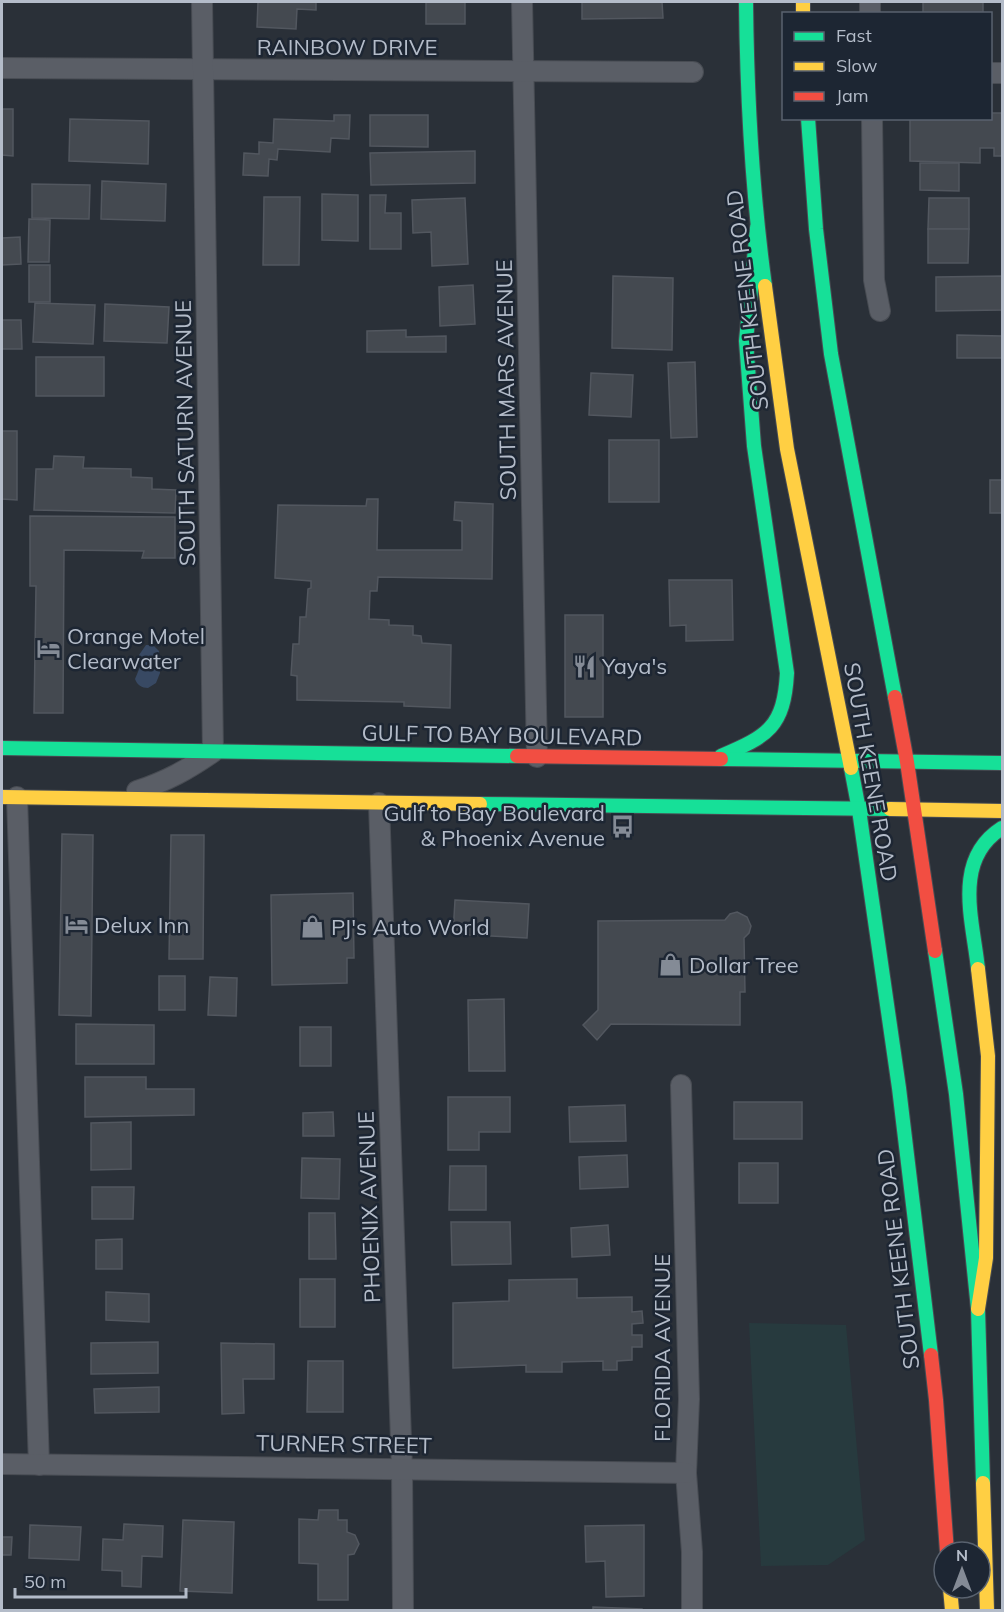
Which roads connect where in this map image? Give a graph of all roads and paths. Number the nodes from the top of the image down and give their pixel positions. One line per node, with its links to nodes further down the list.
1 (202, 2): 5 (street, SOUTH SATURN AVENUE)
2 (522, 2): 6 (street, SOUTH MARS AVENUE)
3 (746, 2): 10 (main road, SOUTH KEENE ROAD)
4 (2, 68): 5 (street, RAINBOW DRIVE)
5 (203, 70): 6 (street, RAINBOW DRIVE); 13 (street, SOUTH SATURN AVENUE)
6 (523, 71): 7 (street, RAINBOW DRIVE); 14 (street, SOUTH MARS AVENUE)
7 (693, 72)
8 (808, 120): 17 (main road, SOUTH KEENE ROAD)
9 (872, 120): 11 (street)
10 (757, 228): 15 (main road); 16 (main road, SOUTH KEENE ROAD)
11 (880, 311)
12 (2, 748): 13 (main road, GULF TO BAY BOULEVARD)
13 (213, 752): 14 (main road, GULF TO BAY BOULEVARD); 20 (street)
14 (537, 757): 15 (main road, GULF TO BAY BOULEVARD)
15 (712, 759): 16 (main road, GULF TO BAY BOULEVARD)
16 (851, 762): 17 (main road, GULF TO BAY BOULEVARD); 22 (main road, SOUTH KEENE ROAD)
17 (907, 762): 18 (main road, GULF TO BAY BOULEVARD); 23 (main road, SOUTH KEENE ROAD)
18 (1002, 763)
19 (9, 797): 20 (main road); 29 (street)
20 (112, 799): 21 (main road)
21 (379, 802): 22 (main road); 30 (street, PHOENIX AVENUE)
22 (859, 810): 23 (main road); 32 (main road, SOUTH KEENE ROAD)
23 (913, 810): 24 (main road); 27 (main road, SOUTH KEENE ROAD)
24 (1002, 811)
25 (1002, 828): 27 (main road)
26 (681, 1085): 31 (street, FLORIDA AVENUE)
27 (978, 1309): 35 (main road, SOUTH KEENE ROAD)
28 (2, 1464): 29 (street, TURNER STREET)
29 (39, 1465): 30 (street, TURNER STREET)
30 (402, 1469): 31 (street, TURNER STREET); 33 (street, PHOENIX AVENUE)
31 (686, 1473): 34 (street, FLORIDA AVENUE)
32 (946, 1540)
33 (403, 1611)
34 (692, 1611)
35 (987, 1611)

